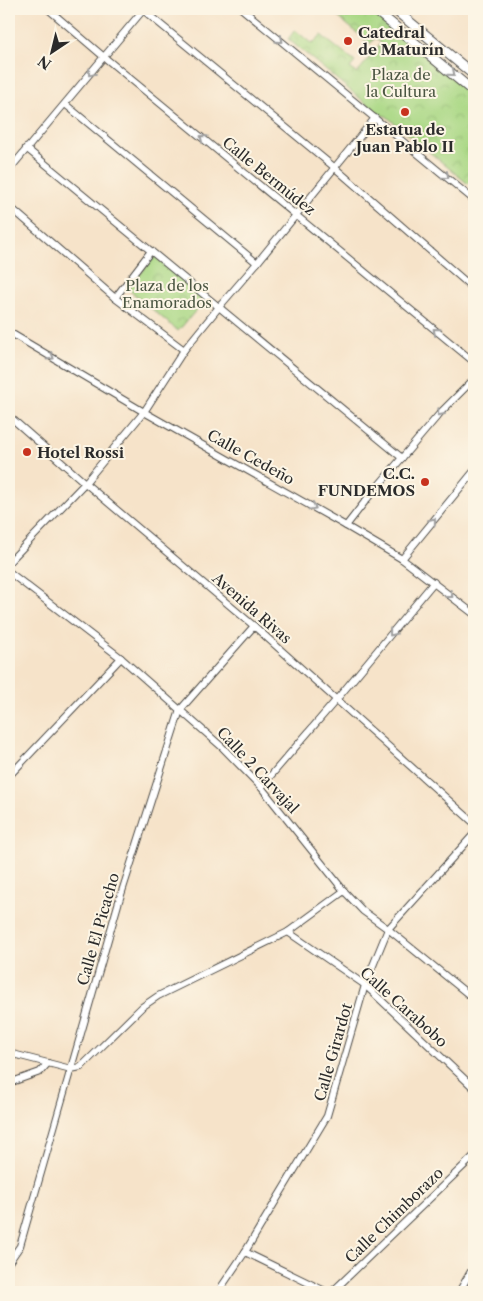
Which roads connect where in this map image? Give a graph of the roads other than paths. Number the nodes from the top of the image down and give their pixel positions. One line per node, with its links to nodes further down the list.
1 (48, 9): 6 (street, Calle Bermúdez)
2 (242, 9): 10 (street, one-way to 10)
3 (374, 9): 8 (street, one-way to 8)
4 (144, 10): 6 (street); 12 (street)
5 (401, 11): 7 (street)
6 (104, 57): 9 (street, one-way to 9); 16 (street, Calle Bermúdez, one-way to 6)
7 (474, 75)
8 (474, 92)
9 (64, 104): 11 (street); 18 (street)
10 (375, 118): 12 (street); 14 (street, one-way to 14)
11 (26, 148): 13 (street); 17 (street)
12 (334, 167): 16 (street); 19 (street)
13 (9, 170)
14 (474, 200)
15 (9, 206): 20 (street)
16 (296, 214): 18 (street); 24 (street, Calle Bermúdez, one-way to 16)
17 (151, 251): 20 (street); 21 (street)
18 (257, 263): 21 (street)
19 (474, 289)
20 (116, 298): 23 (street)
21 (219, 307): 23 (street); 28 (street)
22 (9, 332): 26 (street, Calle Cedeño, one-way to 26)
23 (184, 350): 26 (street)
24 (474, 362)
25 (474, 379): 28 (street, one-way to 28)
26 (144, 412): 30 (street); 31 (street, Calle Cedeño, one-way to 31)
27 (9, 416): 30 (street, Avenida Rivas)
28 (402, 458): 31 (street)
29 (474, 471): 32 (street, one-way to 29)
30 (85, 483): 33 (street); 37 (street, Avenida Rivas)
31 (346, 526): 32 (street, Calle Cedeño)
32 (402, 559): 35 (street, Calle Cedeño)
33 (9, 562)
34 (9, 572): 38 (street, Calle 2 Carvajal)
35 (434, 582): 36 (street, Calle Cedeño, one-way to 36); 39 (street, one-way to 39)
36 (474, 614)
37 (254, 626): 39 (street, Avenida Rivas); 40 (street, Calle El Picacho)
38 (121, 658): 40 (street, Calle 2 Carvajal); 41 (street)
39 (337, 699): 42 (street); 43 (street, Avenida Rivas)
40 (180, 710): 42 (street, Calle 2 Carvajal); 52 (street, Calle El Picacho)
41 (9, 776)
42 (261, 787): 45 (street, Calle 2 Carvajal)
43 (474, 823)
44 (474, 834): 46 (street, Calle Girardot)
45 (344, 891): 46 (street, Calle 2 Carvajal); 47 (street)
46 (388, 930): 48 (street, Calle Girardot); 49 (street, Calle 2 Carvajal)
47 (288, 932): 48 (street, Calle Carabobo); 52 (street)
48 (365, 985): 54 (street, Calle Carabobo); 56 (street, Calle Girardot)
49 (474, 999)
50 (9, 1052): 51 (street)
51 (48, 1063): 52 (street); 53 (street)
52 (71, 1069): 57 (street, Calle El Picacho)
53 (9, 1083)
54 (474, 1088)
55 (474, 1156): 61 (street, Calle Chimborazo)
56 (245, 1252): 59 (street, Calle Girardot); 60 (street)
57 (9, 1262)
58 (474, 1266): 62 (street)
59 (222, 1286)
60 (327, 1292)
61 (332, 1292)
62 (459, 1292)

